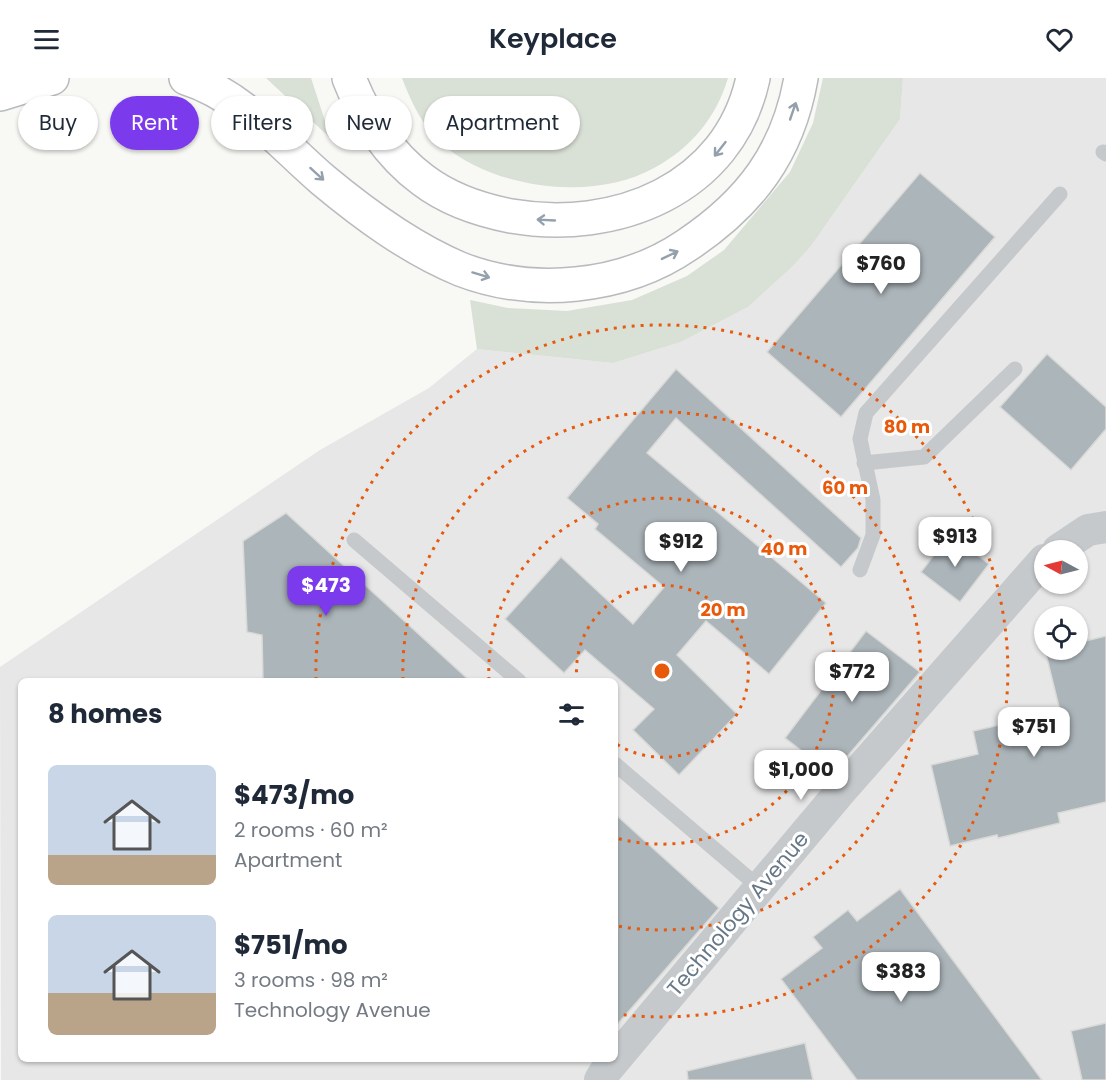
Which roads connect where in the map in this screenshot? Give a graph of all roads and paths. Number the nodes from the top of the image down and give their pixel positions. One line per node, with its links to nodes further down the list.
1 (52, 78): 6 (highway)
2 (186, 78): 5 (highway, one-way to 5)
3 (349, 78): 4 (highway, one-way to 3)
4 (753, 78)
5 (801, 78)
6 (0, 94)
7 (1060, 194): 9 (lane)
8 (1015, 369): 9 (lane)
9 (864, 463): 13 (lane)
10 (1106, 526): 12 (street)
11 (354, 540): 15 (lane)
12 (1073, 540)
13 (860, 570)
14 (1034, 571): 17 (street, Technology Avenue)
15 (515, 678)
16 (618, 767): 17 (lane)
17 (760, 888): 18 (street, Technology Avenue)
18 (618, 1058)
19 (615, 1062): 20 (street, Technology Avenue)
20 (600, 1080)

